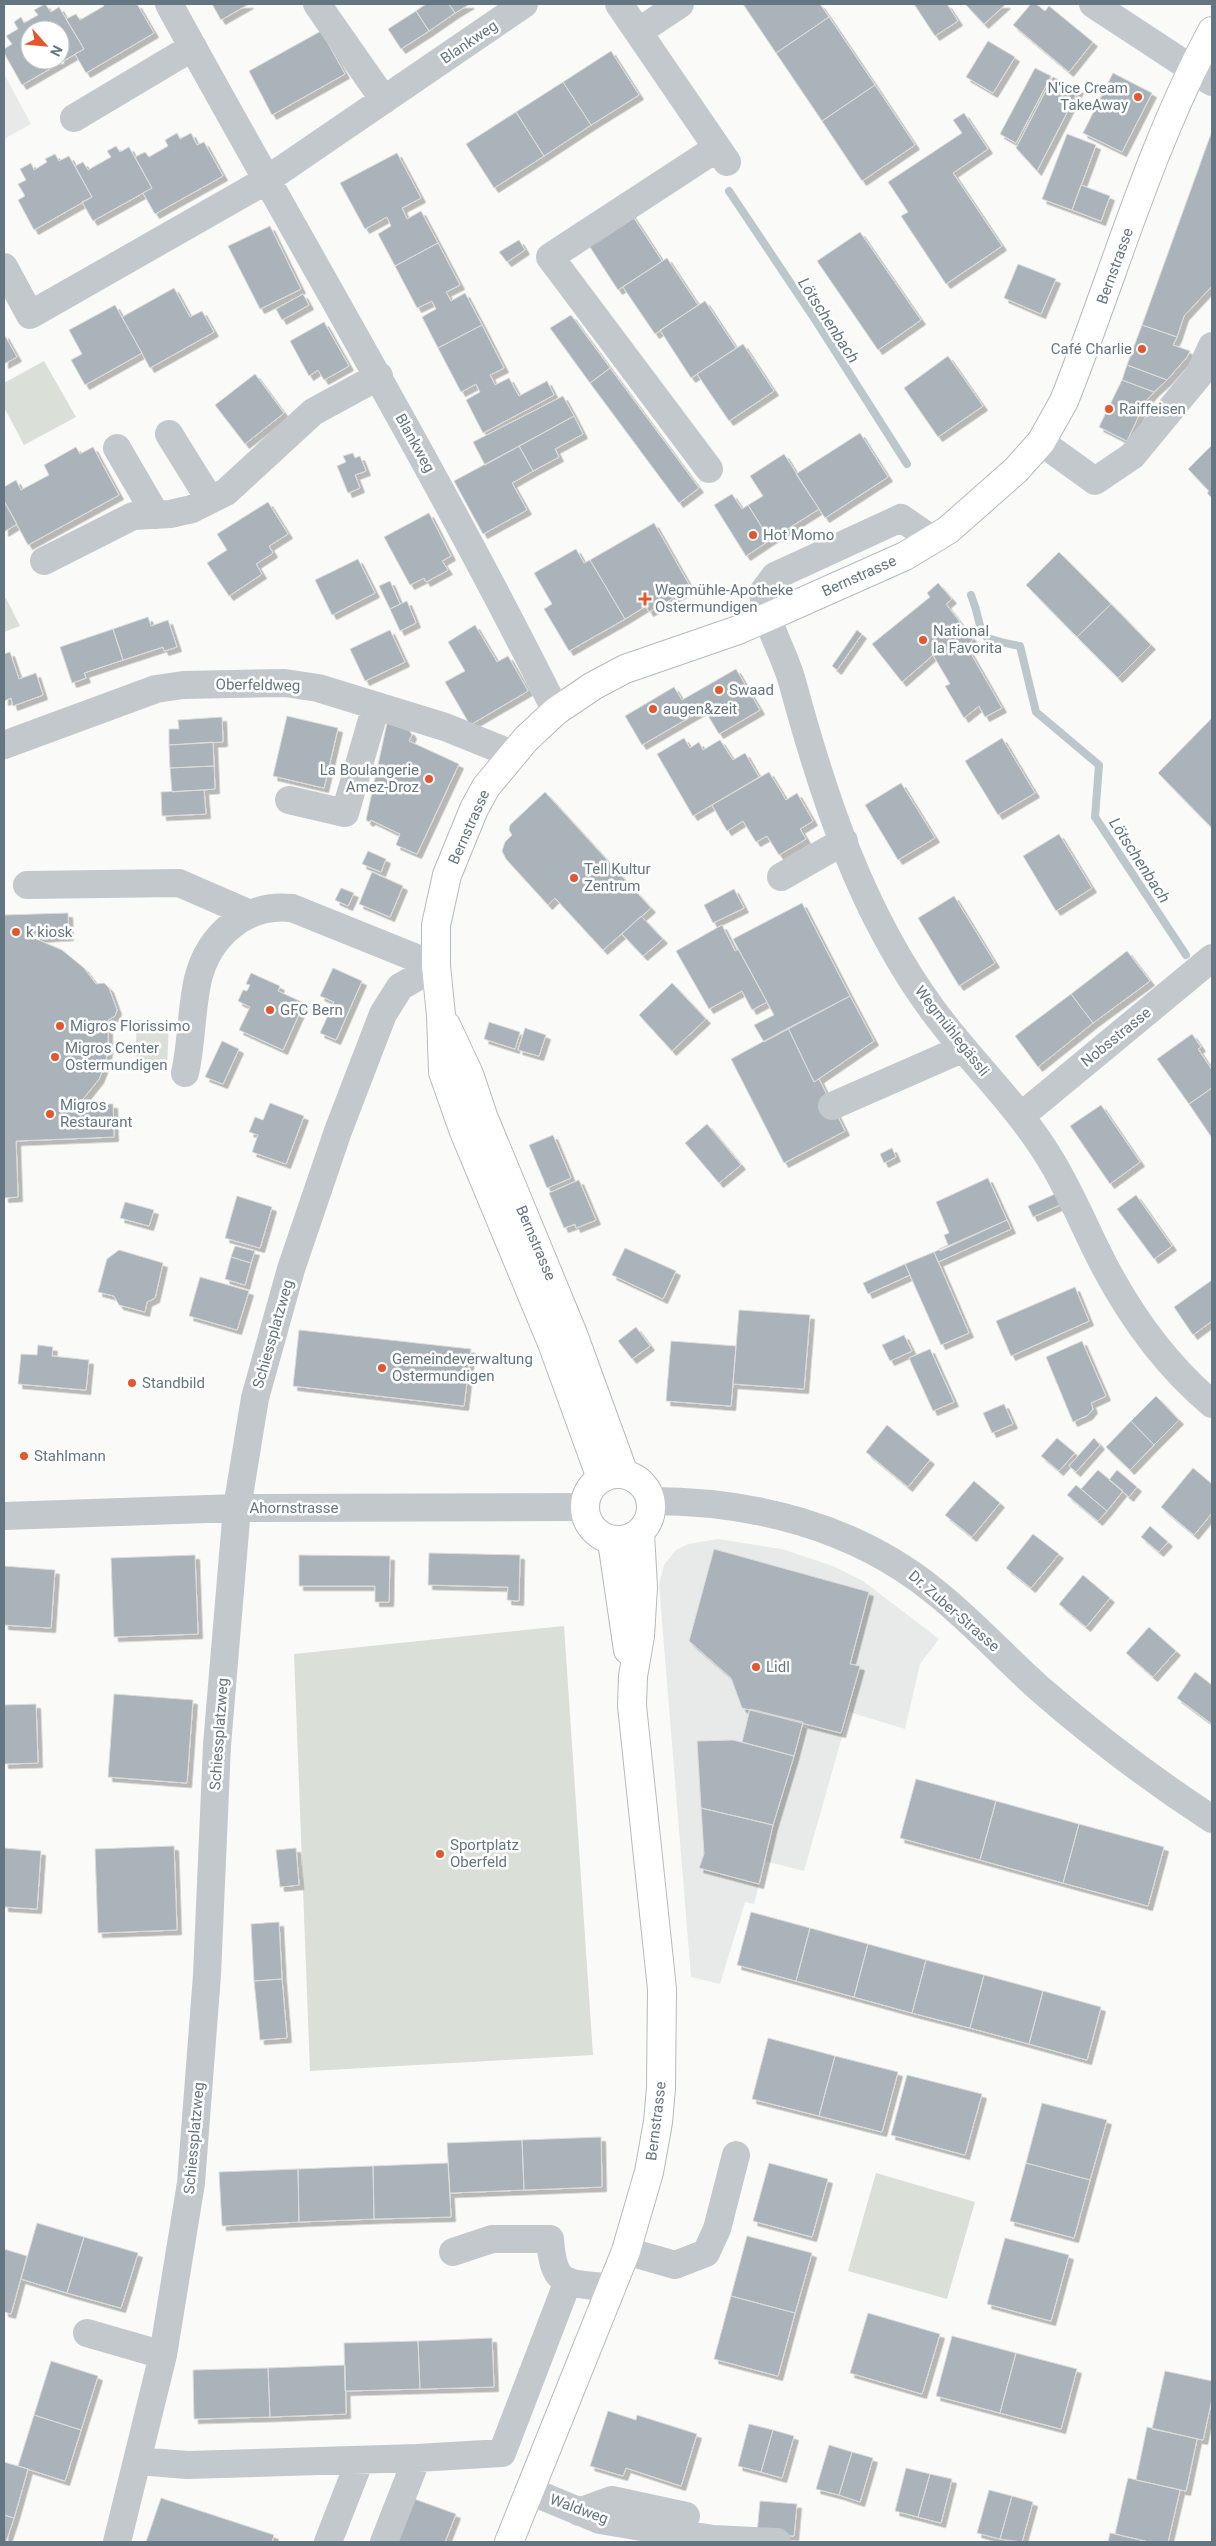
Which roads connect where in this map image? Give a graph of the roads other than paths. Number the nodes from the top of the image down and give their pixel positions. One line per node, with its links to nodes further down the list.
1 (169, 4): 9 (street, Blankweg)
2 (524, 4): 11 (street, Blankweg)
3 (619, 4): 8 (street)
4 (680, 4): 8 (street)
5 (1093, 4): 10 (street)
6 (315, 9): 11 (street)
7 (1212, 31): 10 (main road, Bernstrasse)
8 (638, 32): 20 (street)
9 (193, 47): 12 (street); 13 (street, Blankweg)
10 (1202, 76): 18 (main road, Bernstrasse)
11 (384, 100): 13 (street, Blankweg)
12 (74, 118)
13 (265, 181): 14 (street); 16 (street, Blankweg)
14 (4, 268)
15 (1212, 346): 18 (street)
16 (379, 376): 21 (street); 27 (street, Blankweg)
17 (169, 434): 21 (street)
18 (1041, 442): 23 (main road, Bernstrasse)
19 (117, 448): 22 (street)
20 (708, 469)
21 (210, 500): 22 (street)
22 (156, 515): 24 (street)
23 (933, 540): 25 (main road, Bernstrasse); 25 (street, Wegmühlegässli)
24 (44, 561)
25 (767, 617): 27 (main road, Bernstrasse); 31 (street, Wegmühlegässli)
26 (376, 706): 28 (street, Oberfeldweg); 29 (street, Oberfeldweg); 30 (street)
27 (556, 711): 29 (main road, Bernstrasse)
28 (4, 745)
29 (512, 754): 36 (main road, Bernstrasse)
30 (289, 800)
31 (844, 841): 32 (street); 37 (street, Wegmühlegässli)
32 (781, 877)
33 (27, 884): 34 (street)
34 (248, 913): 36 (street); 38 (street)
35 (1212, 958): 40 (street, Nobsstrasse)
36 (436, 966): 42 (main road, Bernstrasse); 45 (street, Schiessplatzweg)
37 (962, 1048): 39 (street); 40 (street, Wegmühlegässli)
38 (186, 1073)
39 (832, 1106)
40 (1021, 1116): 41 (street, Wegmühlegässli)
41 (1212, 1404)
42 (612, 1476): 43 (main road); 44 (main road)
43 (651, 1501): 47 (main road); 50 (street, Dr. Zuber-Strasse)
44 (584, 1507): 45 (street, Ahornstrasse); 48 (main road)
45 (237, 1508): 46 (street, Ahornstrasse); 57 (street, Schiessplatzweg)
46 (4, 1516)
47 (640, 1533): 48 (main road); 49 (main road, Bernstrasse)
48 (612, 1541): 49 (main road, Bernstrasse)
49 (633, 1676): 52 (main road, Bernstrasse)
50 (1212, 1818)
51 (736, 2155): 52 (street)
52 (626, 2251): 55 (main road, Bernstrasse)
53 (453, 2252): 54 (street)
54 (568, 2281): 55 (street); 58 (street)
55 (612, 2288): 61 (main road, Bernstrasse)
56 (86, 2333): 57 (street)
57 (163, 2355): 60 (street, Schiessplatzweg)
58 (416, 2458): 59 (street); 66 (street)
59 (360, 2460): 60 (street); 65 (street)
60 (138, 2461): 64 (street, Schiessplatzweg)
61 (530, 2490): 62 (street, Waldweg); 67 (main road, Bernstrasse)
62 (579, 2512): 63 (street); 68 (street, Waldweg)
63 (686, 2516)
64 (117, 2542)
65 (328, 2542)
66 (384, 2542)
67 (509, 2542)
68 (777, 2542)

